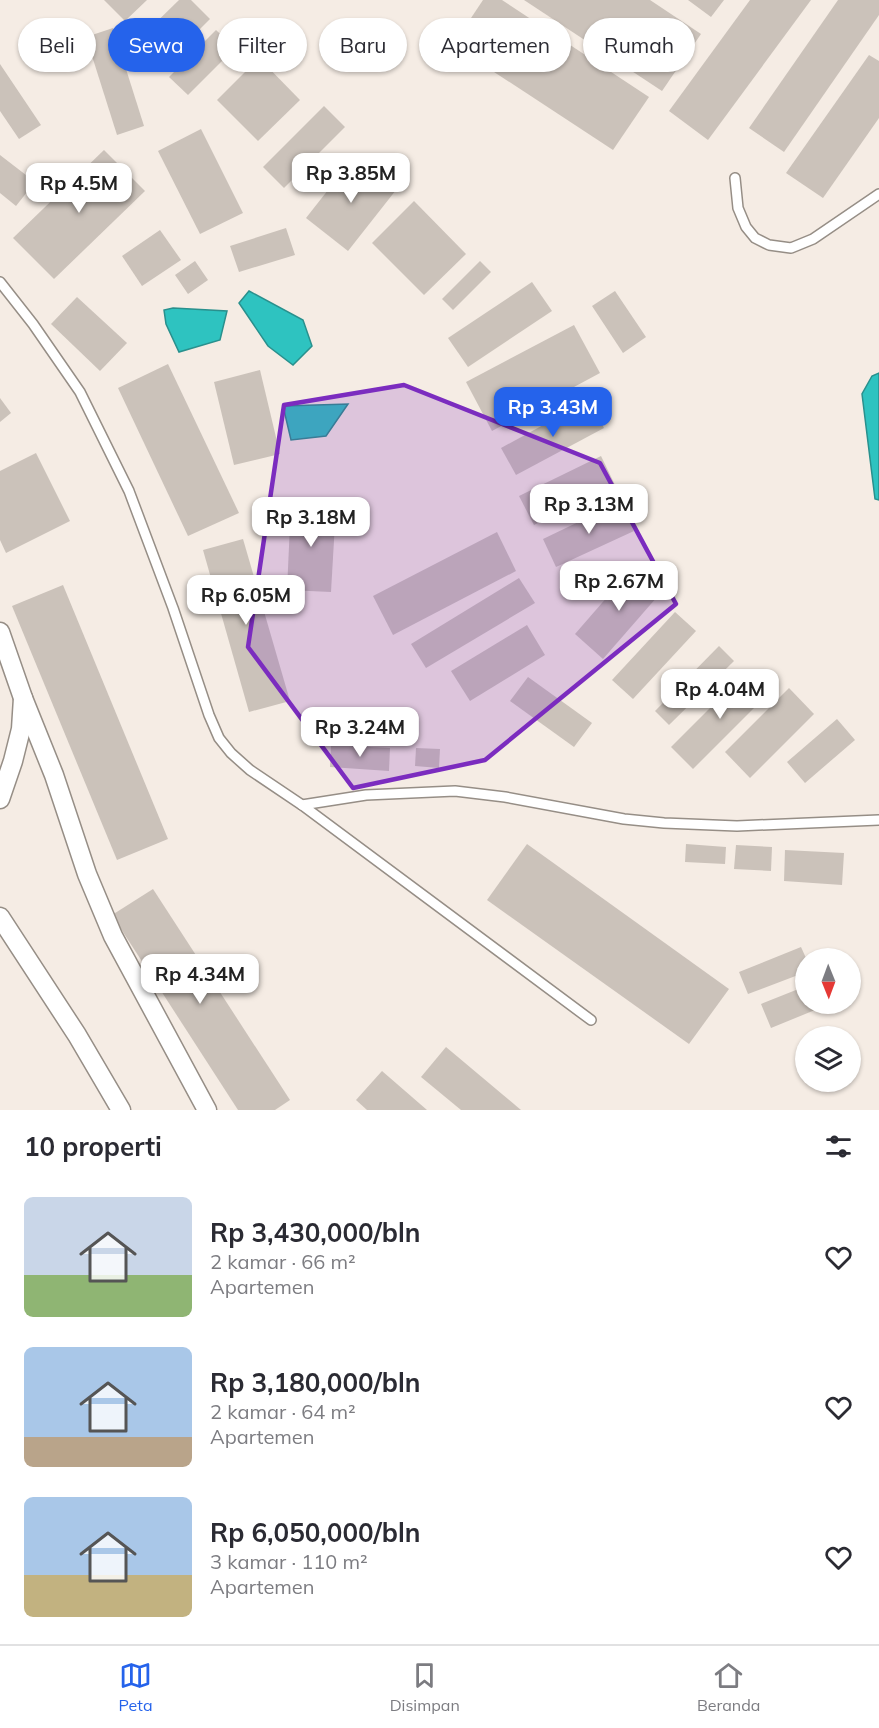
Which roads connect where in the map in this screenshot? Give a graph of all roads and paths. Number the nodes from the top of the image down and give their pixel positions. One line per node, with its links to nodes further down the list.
1 (735, 178): 2 (lane)
2 (879, 194)
3 (0, 282): 7 (lane)
4 (0, 632): 5 (street)
5 (23, 698): 6 (street); 12 (street)
6 (0, 799)
7 (302, 805): 8 (lane); 10 (lane)
8 (879, 820)
9 (0, 917): 11 (street)
10 (591, 1020)
11 (121, 1110)
12 (207, 1110)

